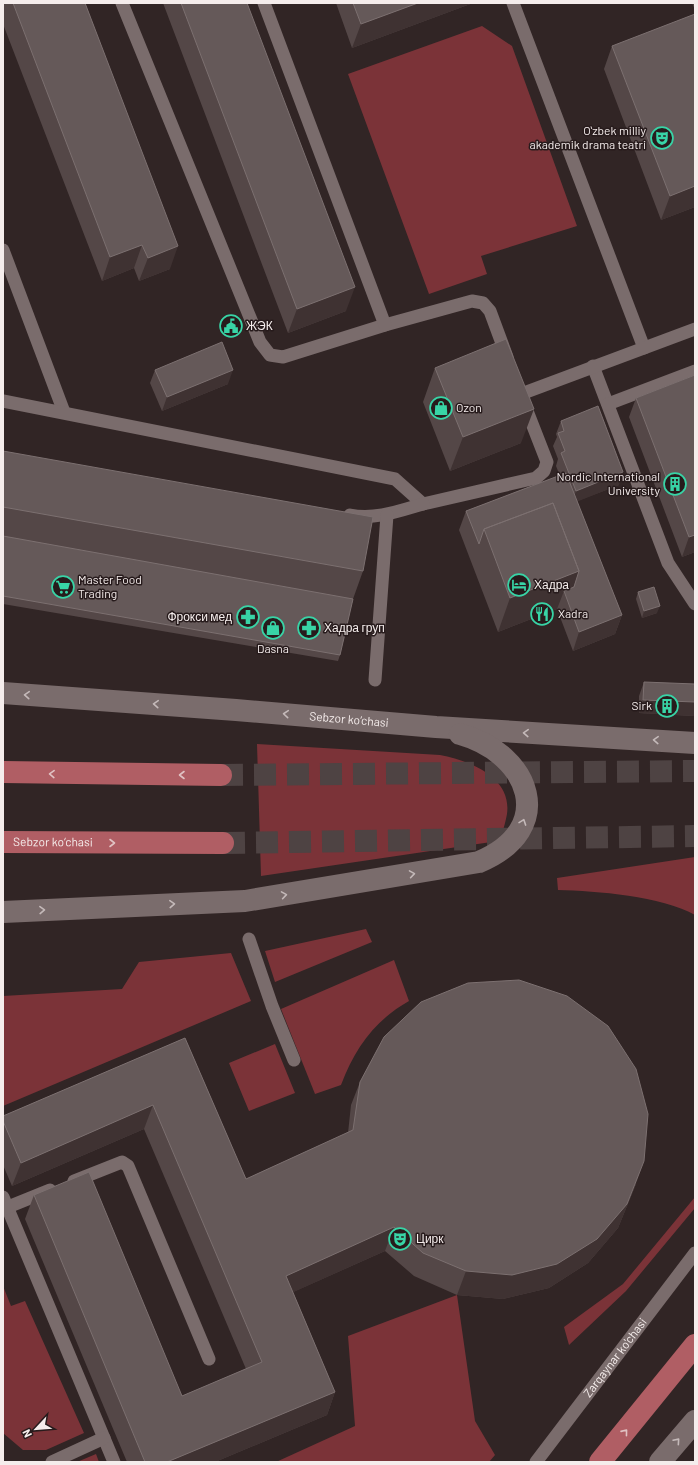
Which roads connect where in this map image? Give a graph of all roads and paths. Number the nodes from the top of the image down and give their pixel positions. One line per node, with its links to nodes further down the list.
1 (122, 3): 5 (lane)
2 (264, 3): 5 (lane)
3 (513, 3): 7 (lane)
4 (3, 250): 13 (lane)
5 (384, 325): 10 (lane)
6 (695, 329): 7 (lane)
7 (644, 348): 8 (lane)
8 (593, 366): 10 (lane); 12 (lane)
9 (695, 371): 12 (lane)
10 (521, 394): 14 (lane)
11 (3, 401): 13 (lane)
12 (608, 404): 17 (lane)
13 (64, 412): 14 (lane)
14 (423, 504): 16 (lane)
15 (337, 513): 16 (lane)
16 (387, 515): 18 (lane)
17 (695, 604)
18 (375, 680)
19 (3, 694): 20 (street, Sebzor ko‘chasi, one-way to 19)
20 (436, 727): 21 (street, Sebzor ko‘chasi, one-way to 20); 26 (street, one-way to 20)
21 (695, 743)
22 (3, 772): 23 (main road, one-way to 22)
23 (222, 775)
24 (3, 842): 25 (main road, Sebzor ko‘chasi, one-way to 25)
25 (223, 843)
26 (3, 912)
27 (249, 939): 28 (lane)
28 (294, 1060)
29 (5, 1204): 32 (lane); 34 (lane)
30 (695, 1253): 37 (lane, Zarqaynar ko'chasi)
31 (695, 1345): 38 (main road, one-way to 31)
32 (209, 1359)
33 (695, 1421): 39 (street, one-way to 33)
34 (104, 1438): 35 (lane); 36 (lane)
35 (52, 1462)
36 (114, 1462)
37 (536, 1462)
38 (600, 1462)
39 (660, 1462)

